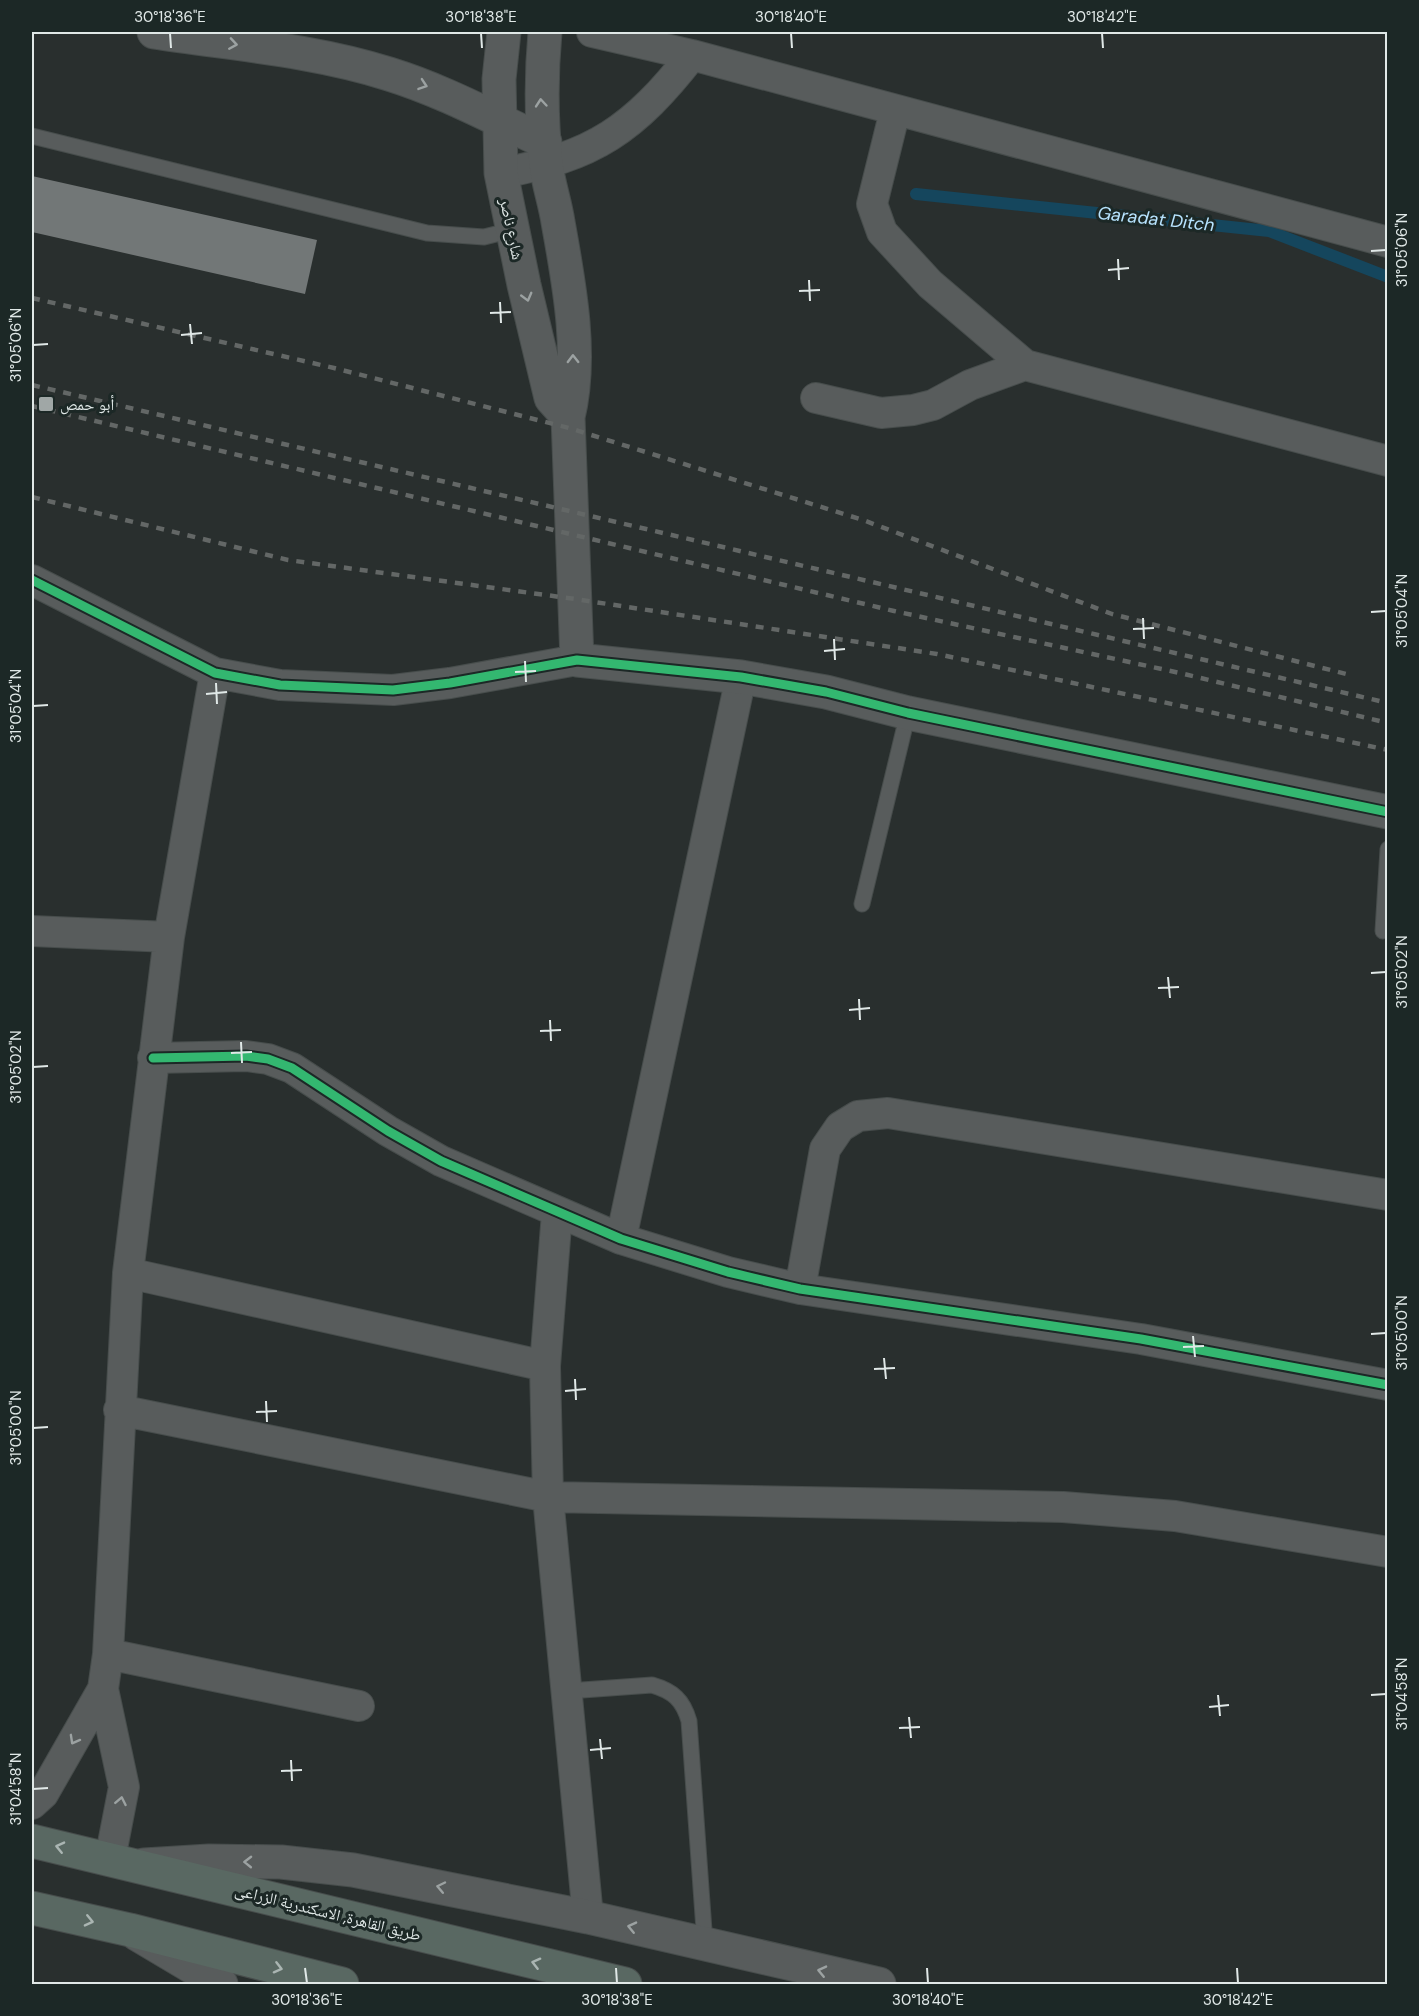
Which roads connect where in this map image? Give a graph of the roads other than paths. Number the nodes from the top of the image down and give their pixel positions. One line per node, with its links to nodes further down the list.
1 (154, 32): 7 (street, one-way to 7)
2 (504, 32): 7 (street, شارع ناصر)
3 (545, 32): 9 (street, one-way to 3)
4 (592, 32): 5 (street)
5 (692, 55): 6 (street); 9 (street)
6 (895, 111): 12 (street); 13 (street)
7 (500, 121): 9 (street); 10 (street, شارع ناصر)
8 (32, 136): 11 (lane)
9 (545, 154): 10 (street); 15 (street, one-way to 9)
10 (501, 173): 11 (street, شارع ناصر)
11 (512, 230): 15 (street, شارع ناصر, one-way to 15)
12 (1388, 242)
13 (1025, 365): 14 (street); 16 (street)
14 (816, 398)
15 (568, 417): 18 (street)
16 (1388, 462)
17 (32, 580): 19 (street)
18 (577, 660): 19 (street); 20 (street)
19 (215, 673): 27 (street)
20 (741, 677): 21 (street); 31 (street)
21 (908, 713): 22 (street); 24 (lane)
22 (1388, 812)
23 (1388, 849): 26 (lane)
24 (862, 904)
25 (32, 931): 27 (street)
26 (1383, 931)
27 (169, 937): 28 (street)
28 (153, 1058): 30 (street); 32 (street)
29 (1388, 1195): 33 (street)
30 (557, 1213): 31 (street); 34 (street)
31 (621, 1239): 33 (street)
32 (128, 1273): 34 (street); 36 (street)
33 (800, 1289): 35 (street)
34 (545, 1366): 37 (street)
35 (1388, 1385)
36 (119, 1410): 37 (street); 39 (street)
37 (548, 1497): 38 (street); 41 (street)
38 (1388, 1551)
39 (108, 1654): 40 (street); 42 (street)
40 (103, 1689): 43 (street, one-way to 43); 45 (street, one-way to 40)
41 (568, 1691): 47 (street); 49 (lane)
42 (359, 1706)
43 (32, 1804)
44 (32, 1841): 45 (highway, طريق القاهرة, الاسكندرية الزراعى, one-way to 44)
45 (123, 1862): 47 (street, one-way to 45); 52 (highway, طريق القاهرة, الاسكندرية الزراعى, one-way to 45)
46 (32, 1908): 48 (highway, one-way to 48)
47 (588, 1917): 49 (street, one-way to 47)
48 (130, 1930): 50 (street); 51 (highway, one-way to 51)
49 (705, 1944): 53 (street, one-way to 49)
50 (221, 1984)
51 (342, 1984)
52 (625, 1984)
53 (879, 1984)

